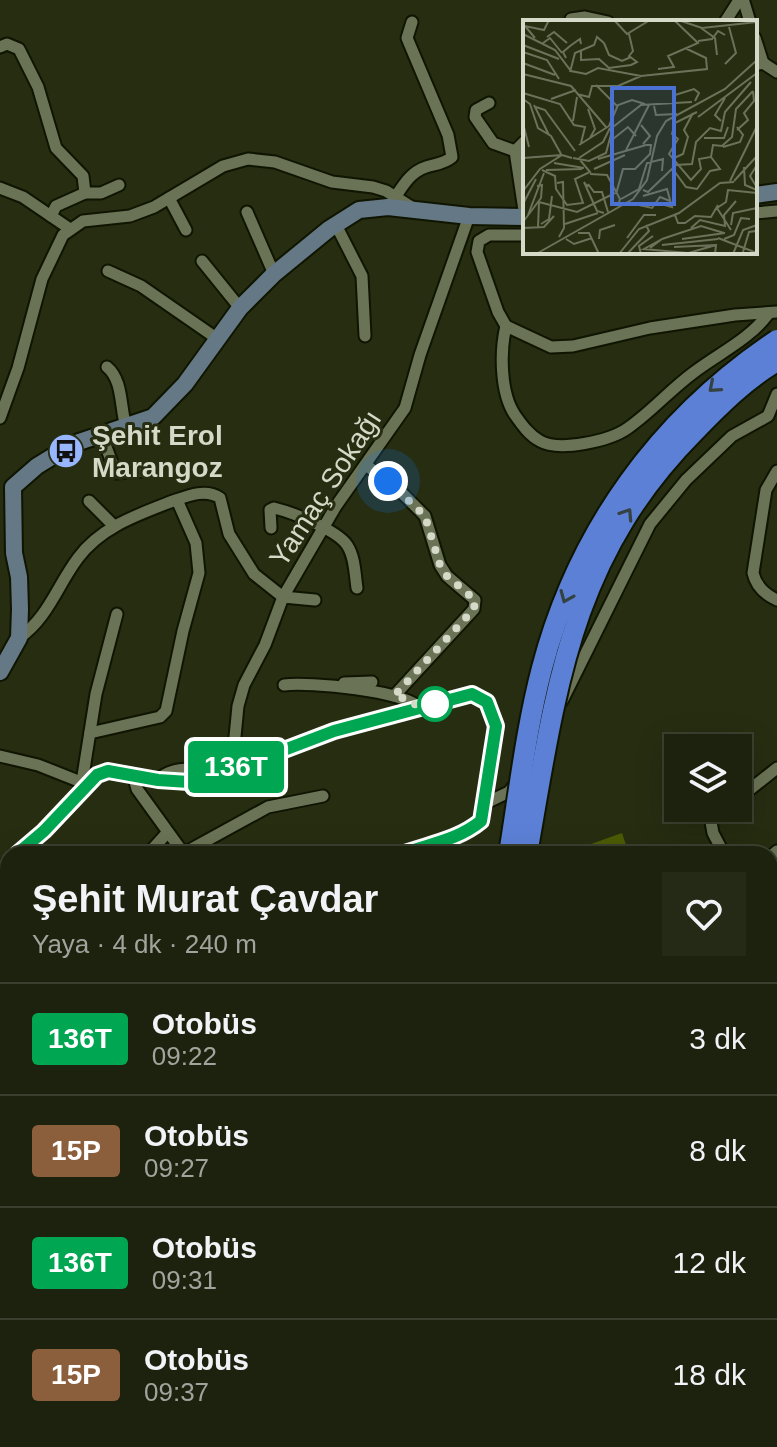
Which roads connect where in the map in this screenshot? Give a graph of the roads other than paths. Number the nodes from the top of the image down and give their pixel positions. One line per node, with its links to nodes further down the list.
1 (740, 0): 4 (street); 5 (street)
2 (574, 20): 3 (street)
3 (599, 20)
4 (726, 20)
5 (749, 20)
6 (412, 22): 18 (street)
7 (0, 47): 16 (street)
8 (759, 64): 9 (street)
9 (777, 72)
10 (489, 103): 12 (street)
11 (523, 143): 12 (street)
12 (515, 151): 20 (street)
13 (119, 185): 16 (street)
14 (0, 188): 25 (street)
15 (777, 192): 17 (main road)
16 (85, 193): 25 (street)
17 (757, 195)
18 (396, 196): 19 (street); 21 (street)
19 (169, 198): 29 (street); 30 (street)
20 (523, 204)
21 (413, 208): 26 (main road); 28 (main road)
22 (777, 211): 24 (street)
23 (247, 212): 34 (street)
24 (757, 213)
25 (51, 216): 29 (street)
26 (469, 216): 27 (main road); 47 (street, Yamaç Sokağı)
27 (523, 217)
28 (336, 225): 34 (main road); 38 (street)
29 (70, 229): 44 (street)
30 (186, 230)
31 (523, 235): 37 (street)
32 (202, 261): 35 (street)
33 (108, 271): 39 (street)
34 (274, 274): 35 (main road)
35 (240, 308): 39 (main road)
36 (773, 312): 37 (street); 37 (street)
37 (506, 326)
38 (365, 336)
39 (219, 340): 45 (main road)
40 (777, 340): 83 (highway, one-way to 83, bridge)
41 (777, 361): 84 (highway, one-way to 41, bridge)
42 (107, 367): 45 (street)
43 (777, 394): 75 (street)
44 (0, 418)
45 (126, 427): 46 (main road)
46 (101, 434): 48 (street); 60 (main road)
47 (366, 465): 54 (street, Yamaç Sokağı); 65 (street)
48 (144, 471)
49 (777, 471): 58 (street)
50 (177, 500): 52 (street); 56 (street); 67 (street)
51 (89, 501): 52 (street)
52 (113, 525): 60 (street)
53 (271, 528): 54 (street)
54 (323, 529): 55 (street); 56 (street, Yamaç Sokağı)
55 (357, 588)
56 (283, 597): 57 (street); 71 (street, Yamaç Sokağı)
57 (315, 600)
58 (777, 600)
59 (117, 614): 67 (street)
60 (19, 638): 61 (main road)
61 (0, 672)
62 (372, 682): 64 (street)
63 (284, 685): 64 (street)
64 (324, 685): 65 (street)
65 (394, 696): 66 (street)
66 (421, 709): 71 (street); 75 (street)
67 (90, 733): 72 (street)
68 (0, 756): 72 (street)
69 (777, 768): 73 (street)
70 (133, 775): 71 (street); 72 (street); 77 (street)
71 (158, 780)
72 (84, 783): 78 (street)
73 (752, 788)
74 (323, 796): 81 (street)
75 (484, 804): 82 (street)
76 (711, 822): 85 (street)
77 (167, 833): 79 (street); 80 (street)
78 (27, 846)
79 (155, 846)
80 (178, 846)
81 (198, 846)
82 (425, 846)
83 (510, 846)
84 (528, 846)
85 (720, 846)

